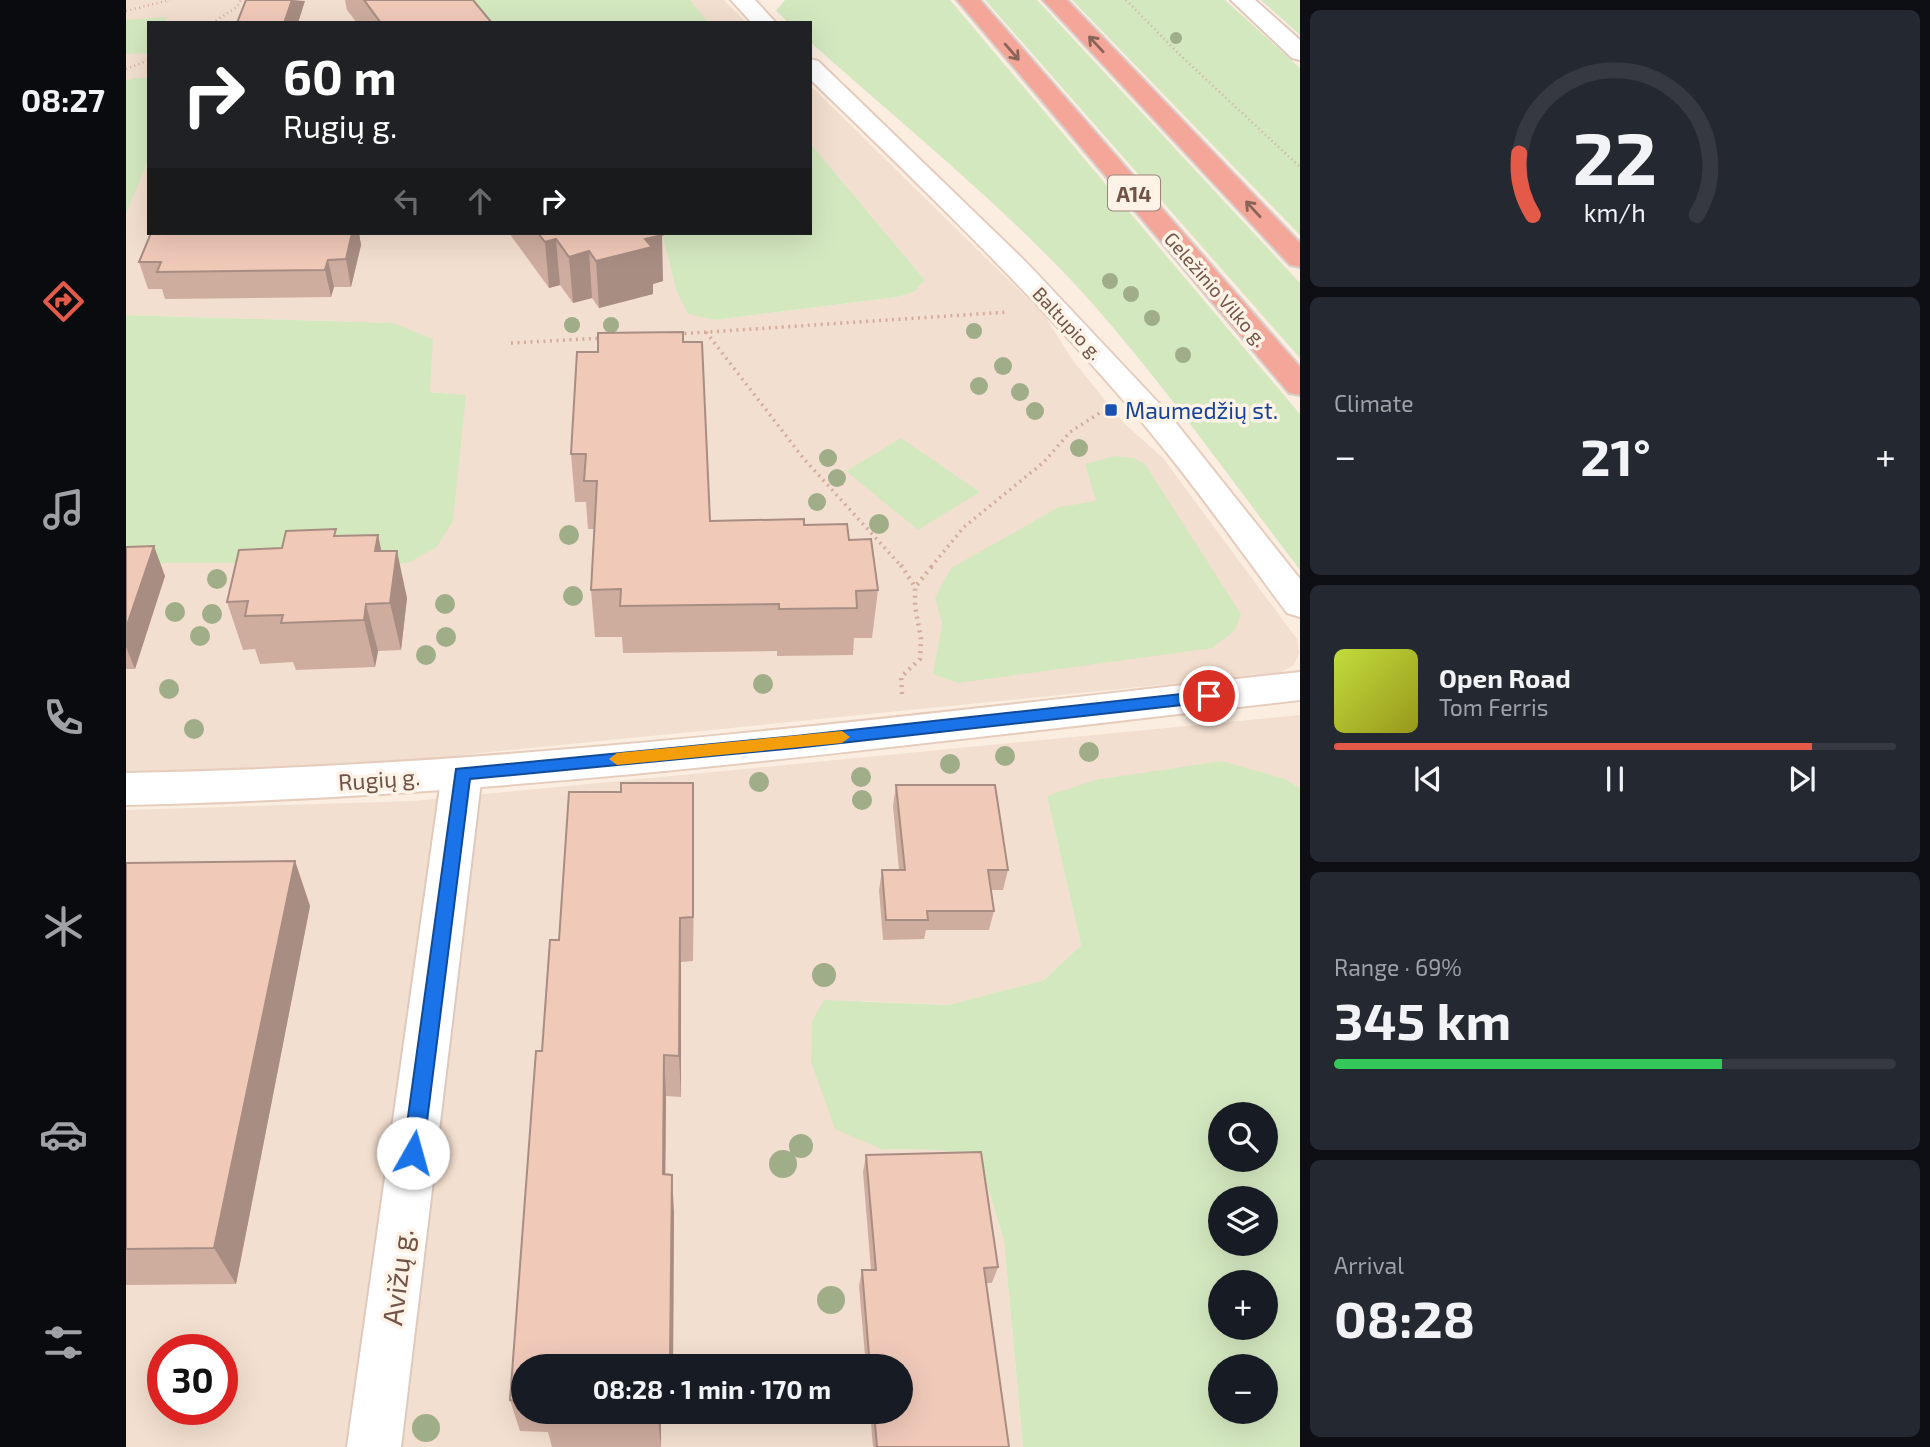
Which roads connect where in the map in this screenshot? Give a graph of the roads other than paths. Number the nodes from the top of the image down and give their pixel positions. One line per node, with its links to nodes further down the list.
1 (741, 0): 5 (street)
2 (968, 0): 9 (highway, Geležinio Vilko g. / A14, one-way to 9)
3 (1054, 0): 8 (highway, one-way to 3)
4 (1242, 0): 6 (street)
5 (763, 21)
6 (1300, 53)
7 (812, 68): 10 (street, Baltupio g.)
8 (1300, 259)
9 (1300, 386)
10 (1300, 604)
11 (1300, 686): 12 (street, Rugių g.)
12 (462, 773): 13 (street, Rugių g.); 14 (street, Avižų g.)
13 (126, 789)
14 (374, 1447)

